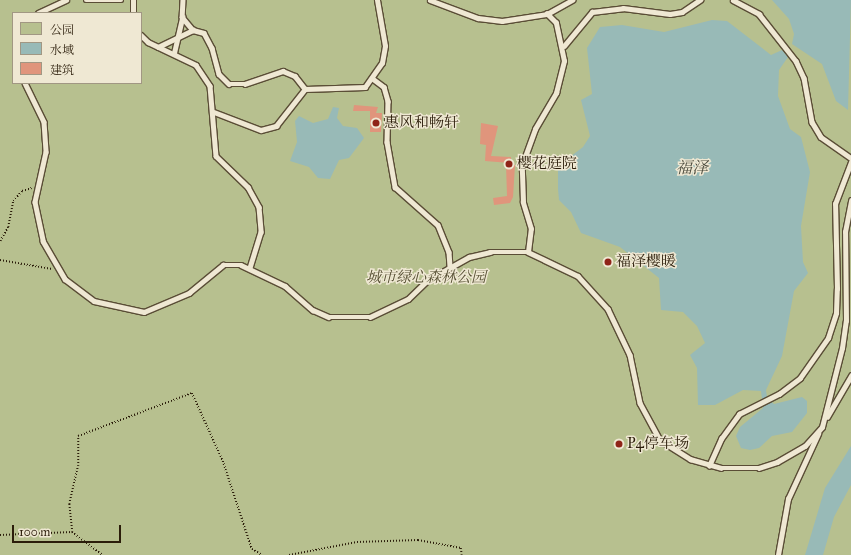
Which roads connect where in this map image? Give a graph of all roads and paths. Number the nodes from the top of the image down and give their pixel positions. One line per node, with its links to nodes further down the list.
1 (66, 0): 11 (lane)
2 (86, 0): 3 (lane)
3 (121, 0)
4 (133, 0): 12 (lane)
5 (184, 0): 14 (lane)
6 (377, 0): 21 (lane)
7 (430, 0): 13 (lane)
8 (572, 0): 13 (lane)
9 (700, 0): 18 (lane)
10 (733, 0): 25 (lane)
11 (40, 12)
12 (133, 12)
13 (547, 14): 18 (lane)
14 (182, 17): 15 (lane); 17 (lane)
15 (193, 30): 17 (lane); 23 (lane)
16 (142, 36): 19 (lane)
17 (175, 37): 19 (lane); 20 (lane)
18 (564, 46): 30 (lane)
19 (158, 47): 20 (lane)
20 (174, 53): 24 (lane)
21 (372, 78): 23 (lane); 32 (lane)
22 (25, 84): 27 (lane)
23 (305, 89): 24 (lane)
24 (214, 112): 33 (lane)
25 (851, 158)
26 (851, 162): 37 (lane)
27 (38, 186): 29 (path); 34 (lane)
28 (851, 202): 36 (lane)
29 (0, 241)
30 (528, 252): 32 (lane); 37 (lane)
31 (0, 260): 34 (path)
32 (450, 266): 33 (lane)
33 (250, 267): 34 (lane)
34 (56, 268)
35 (851, 376): 36 (lane)
36 (822, 427): 37 (lane); 44 (lane)
37 (709, 466)
38 (72, 532): 39 (path); 40 (path); 41 (path)
39 (0, 535)
40 (103, 555)
41 (262, 555)
42 (289, 555): 43 (path)
43 (462, 555)
44 (778, 555)

